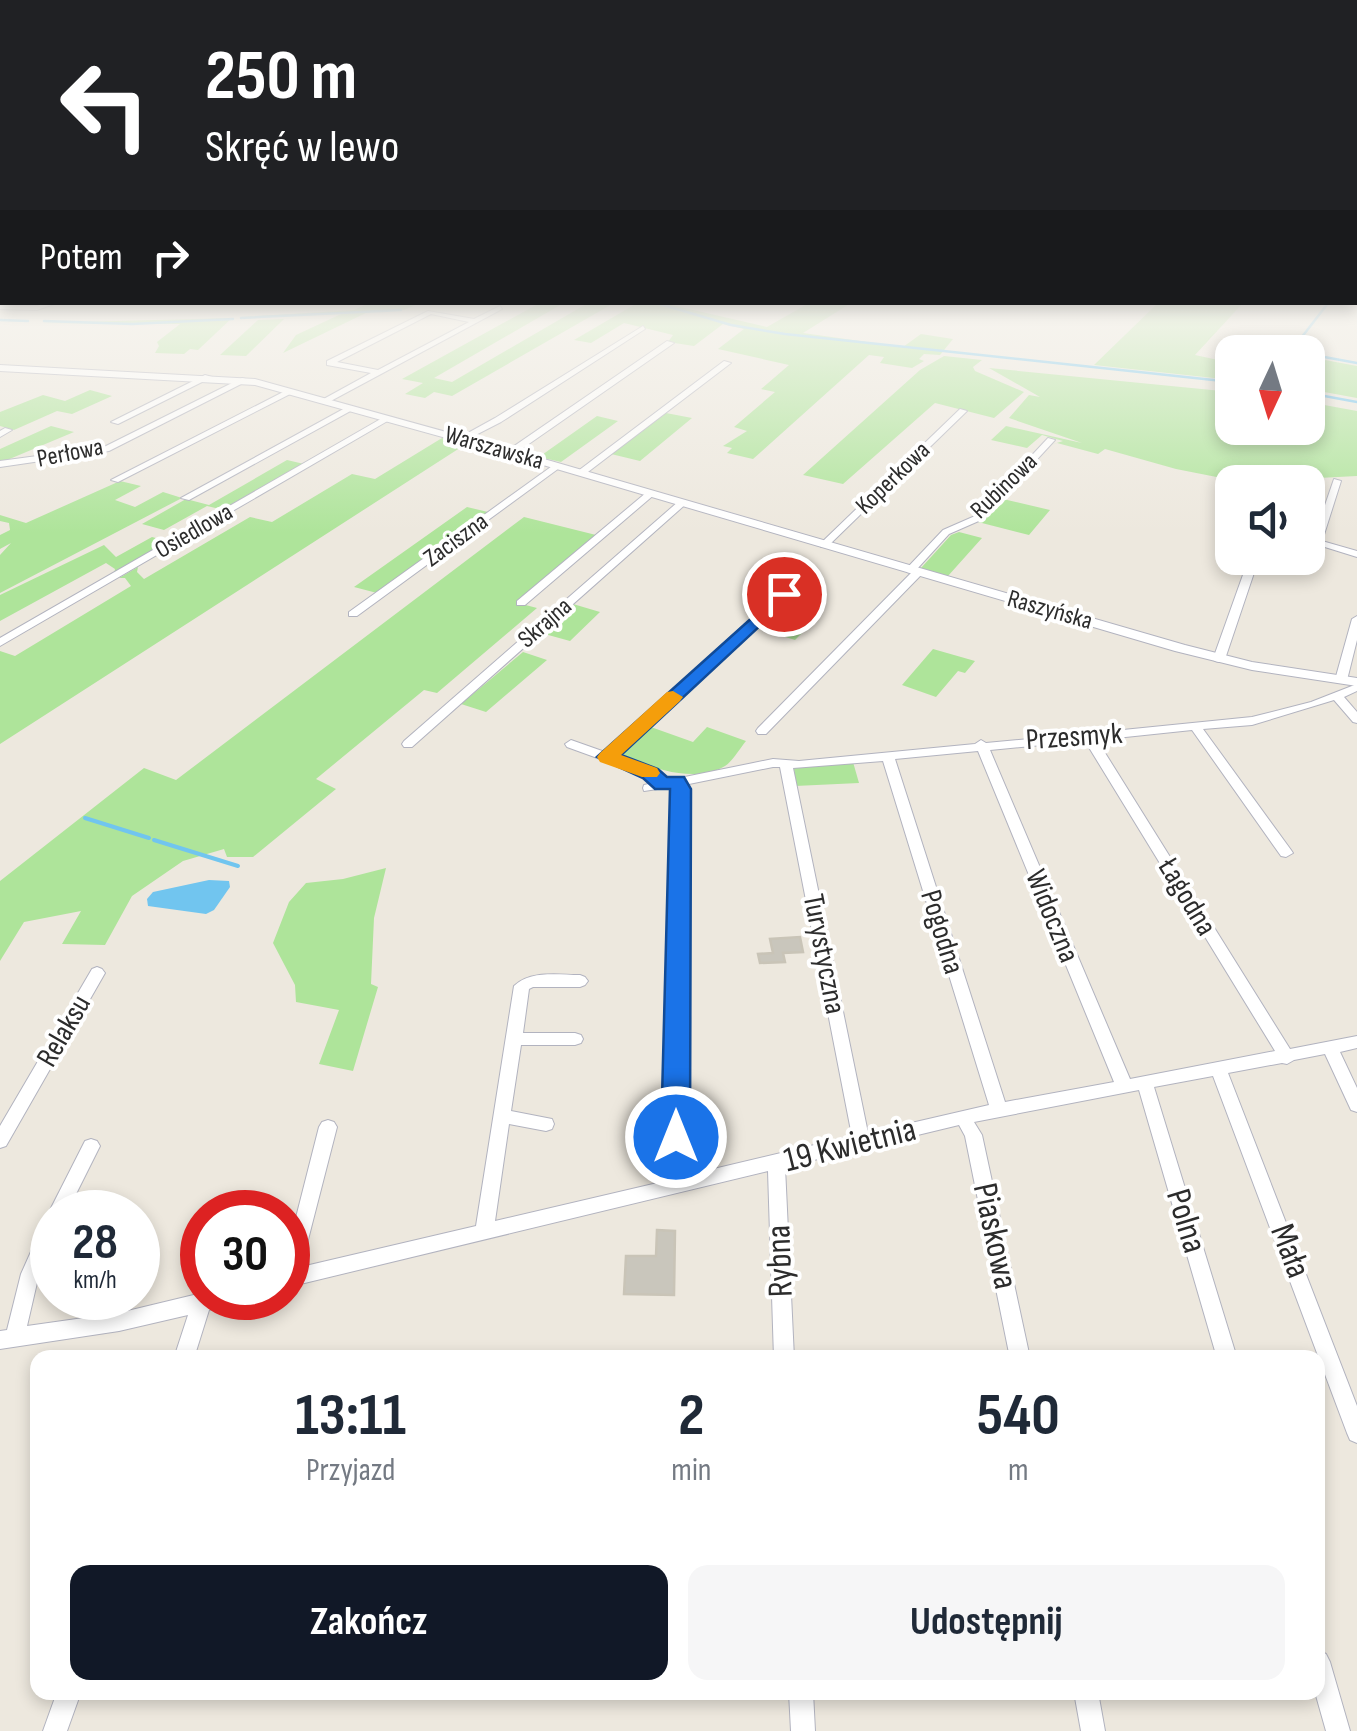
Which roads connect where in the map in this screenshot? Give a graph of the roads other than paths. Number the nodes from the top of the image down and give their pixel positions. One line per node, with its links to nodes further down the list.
1 (87, 372): 6 (street, Warszawska)
2 (378, 372): 9 (street)
3 (574, 372): 14 (street)
4 (628, 372): 16 (street)
5 (715, 372): 19 (street)
6 (208, 377): 7 (street, Warszawska); 13 (street)
7 (246, 380): 8 (street, Warszawska); 17 (street, Perłowa)
8 (290, 392): 9 (street, Warszawska); 20 (street)
9 (324, 402): 10 (street, Warszawska)
10 (350, 409): 12 (street, Warszawska); 23 (street)
11 (963, 411): 26 (street, Koperkowa)
12 (387, 419): 14 (street, Warszawska); 34 (street, Osiedlowa)
13 (116, 422)
14 (461, 439): 16 (street, Warszawska)
15 (1051, 440): 28 (street, Rubinowa)
16 (510, 452): 18 (street, Warszawska)
17 (0, 464)
18 (558, 466): 19 (street, Warszawska); 32 (street, Zaciszna)
19 (581, 473): 22 (street, Warszawska)
20 (114, 480)
21 (1336, 481): 27 (street)
22 (650, 494): 24 (street, Warszawska); 31 (street)
23 (186, 498)
24 (682, 503): 25 (street, Warszawska); 42 (street, Skrajna)
25 (747, 523): 26 (street, Raszyńska)
26 (824, 544): 28 (street, Raszyńska)
27 (1357, 554)
28 (914, 572): 35 (street, Raszyńska); 40 (street, Rubinowa)
29 (1248, 575): 35 (street)
30 (800, 579): 46 (street)
31 (521, 603)
32 (354, 614)
33 (1357, 618): 37 (street)
34 (0, 643)
35 (1218, 659): 37 (street, Raszyńska)
36 (1357, 685): 37 (street, Raszyńska)
37 (1339, 688): 38 (street); 39 (street, Przesmyk)
38 (1357, 720)
39 (1196, 728): 41 (street, Przesmyk); 49 (street)
40 (762, 731)
41 (1088, 735): 44 (street, Przesmyk); 56 (street, Łagodna)
42 (408, 744)
43 (571, 744): 46 (street)
44 (982, 744): 45 (street, Przesmyk); 59 (street, Widoczna)
45 (887, 755): 47 (street, Przesmyk); 61 (street, Pogodna)
46 (607, 757): 48 (street)
47 (786, 765): 48 (street, Przesmyk); 67 (street, Turystyczna)
48 (663, 785): 70 (street)
49 (1286, 854)
50 (97, 974): 66 (street, Relaksu)
51 (580, 981): 52 (street)
52 (515, 1039): 53 (street); 62 (street)
53 (575, 1040)
54 (1357, 1042): 55 (street, 19 Kwietnia)
55 (1330, 1048): 56 (street, 19 Kwietnia); 60 (street)
56 (1287, 1058): 57 (street, 19 Kwietnia)
57 (1219, 1071): 58 (street, 19 Kwietnia); 83 (street, Mała)
58 (1146, 1084): 59 (street, 19 Kwietnia); 82 (street, Polna)
59 (1125, 1087): 61 (street, 19 Kwietnia)
60 (1357, 1104)
61 (999, 1109): 63 (street, 19 Kwietnia)
62 (504, 1116): 64 (street); 73 (street)
63 (963, 1117): 67 (street, 19 Kwietnia); 81 (street, Piaskowa)
64 (546, 1124)
65 (328, 1127): 72 (street)
66 (0, 1142)
67 (862, 1143): 69 (street, 19 Kwietnia)
68 (91, 1146): 71 (street)
69 (776, 1164): 70 (street, 19 Kwietnia); 80 (street, Rybna)
70 (675, 1184): 73 (street, 19 Kwietnia)
71 (69, 1190)
72 (310, 1195)
73 (484, 1231): 75 (street, 19 Kwietnia)
74 (30, 1274): 78 (street)
75 (310, 1274)
76 (180, 1307): 78 (street)
77 (202, 1320): 79 (street)
78 (8, 1339)
79 (188, 1350)
80 (784, 1350)
81 (1018, 1350)
82 (1225, 1350)
83 (1357, 1434)
84 (1325, 1686): 91 (street)
85 (65, 1700): 88 (street)
86 (801, 1700): 89 (street)
87 (1087, 1700): 90 (street)
88 (55, 1731)
89 (802, 1731)
90 (1093, 1731)
91 (1338, 1731)

